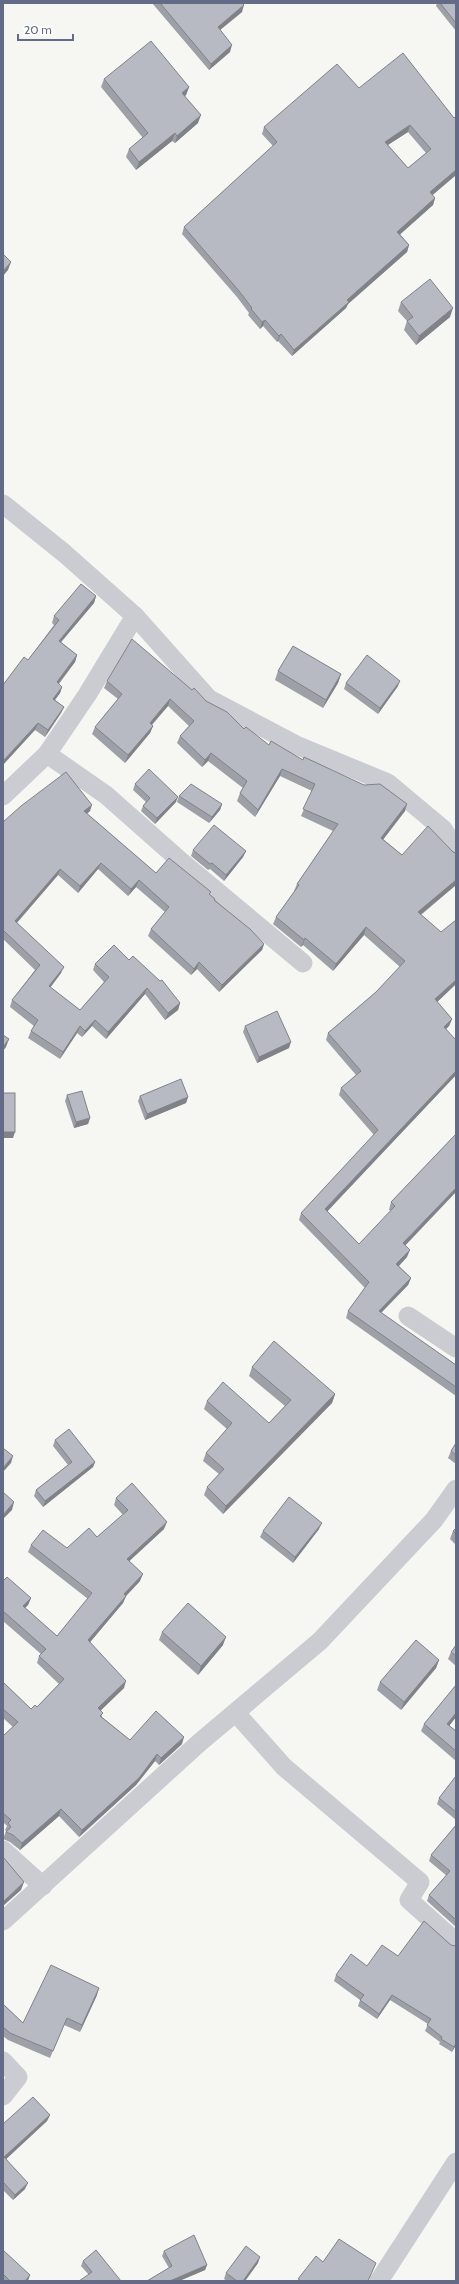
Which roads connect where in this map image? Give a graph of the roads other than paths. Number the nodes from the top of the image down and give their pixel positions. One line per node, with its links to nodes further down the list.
1 (3, 504): 2 (street)
2 (136, 616): 3 (street); 5 (street)
3 (47, 754): 4 (street); 6 (street)
4 (3, 796)
5 (456, 850)
6 (303, 963)
7 (408, 1316): 8 (street)
8 (456, 1348)
9 (456, 1489): 10 (street)
10 (236, 1713): 12 (street); 14 (street)
11 (3, 1850): 12 (street)
12 (43, 1886): 13 (street)
13 (3, 1921)
14 (456, 1942)
15 (3, 2061): 16 (street)
16 (3, 2096)
17 (456, 2162): 18 (street)
18 (379, 2281)

